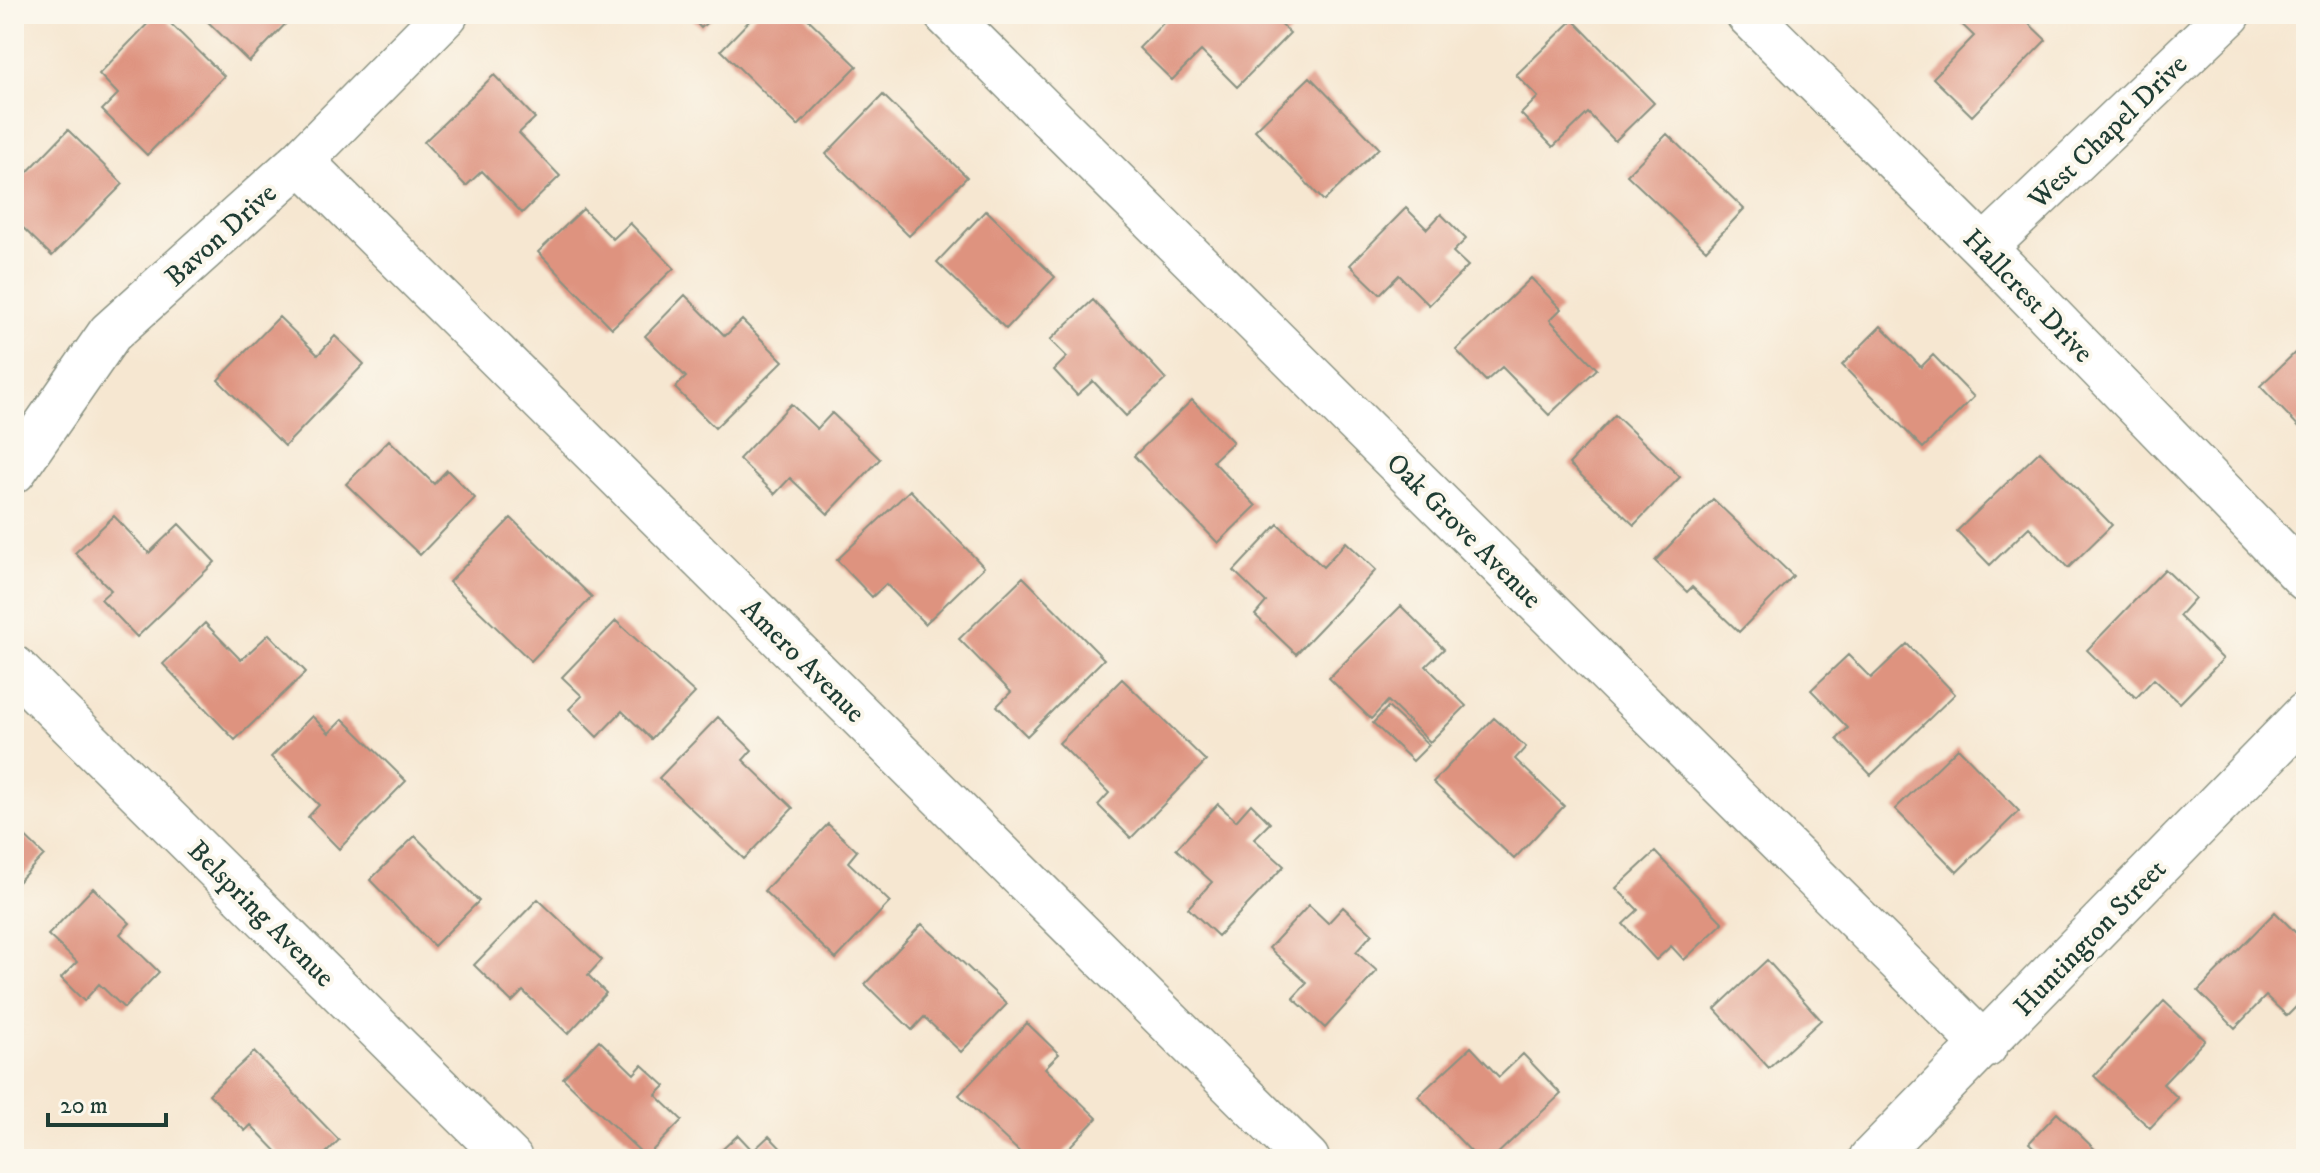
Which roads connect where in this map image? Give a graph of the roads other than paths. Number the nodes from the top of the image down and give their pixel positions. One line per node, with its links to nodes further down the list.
1 (446, 14): 5 (street, Bavon Drive)
2 (946, 14): 11 (street, Oak Grove Avenue)
3 (1748, 14): 6 (street, Hallcrest Drive)
4 (2229, 14): 6 (street, West Chapel Drive)
5 (301, 161): 7 (street, Bavon Drive); 13 (street, Amero Avenue)
6 (1984, 248): 8 (street, Hallcrest Drive)
7 (14, 471)
8 (2306, 579)
9 (14, 668): 12 (street, Belspring Avenue)
10 (2306, 714): 11 (street, Huntington Street)
11 (1985, 1046): 14 (street, Huntington Street)
12 (510, 1159)
13 (1307, 1159)
14 (1871, 1159)

